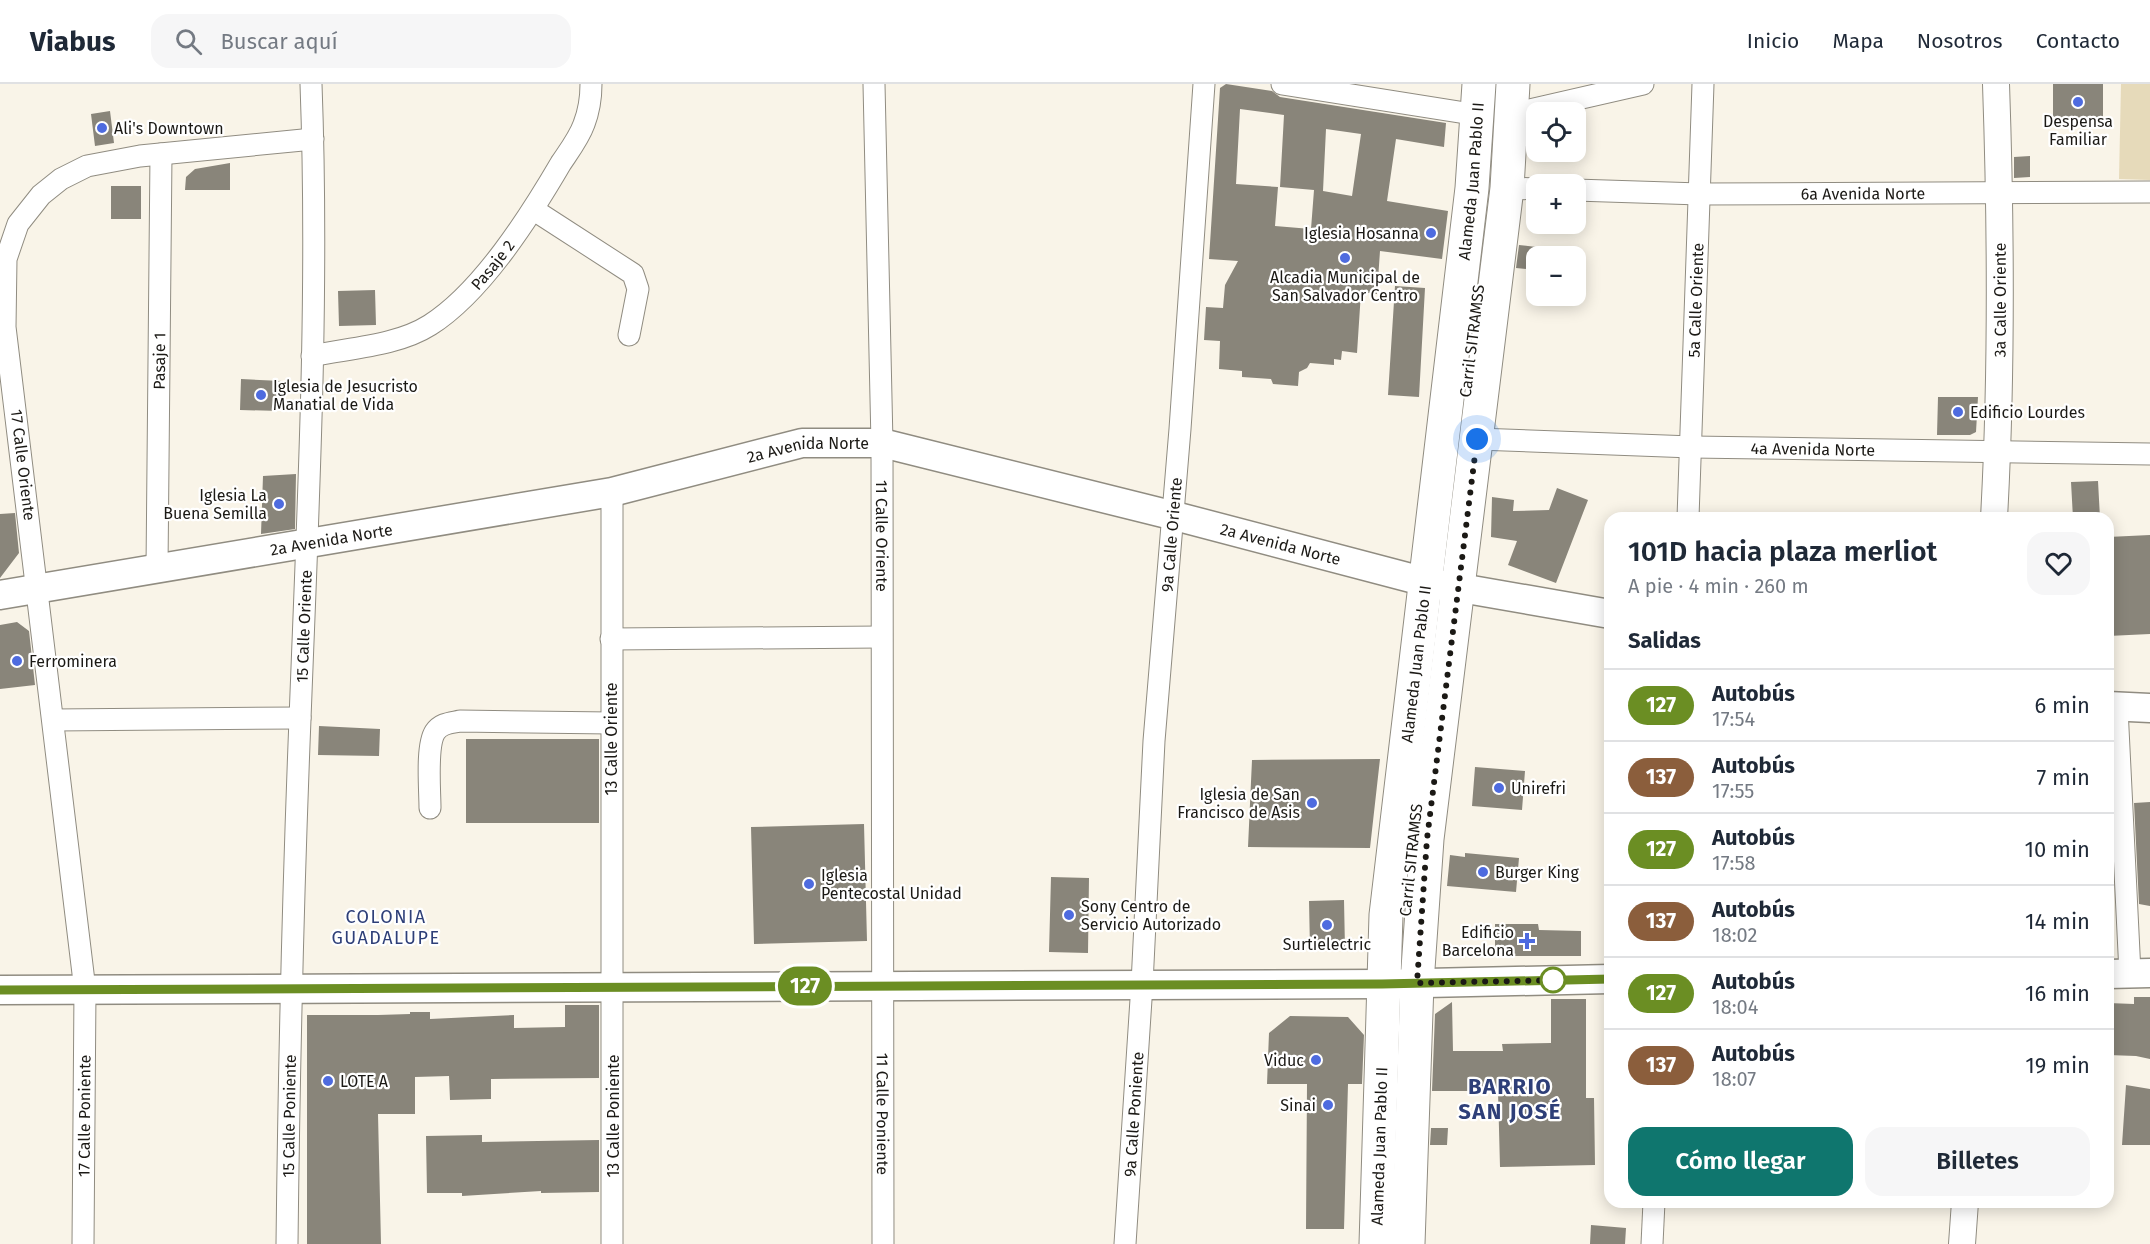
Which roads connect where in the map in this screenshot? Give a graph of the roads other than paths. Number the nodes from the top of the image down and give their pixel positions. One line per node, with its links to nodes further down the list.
1 (311, 84): 12 (street, 15 Calle Oriente)
2 (591, 84): 19 (street, Pasaje 2)
3 (874, 84): 23 (street, 11 Calle Oriente)
4 (1204, 84): 30 (street, 9a Calle Oriente)
5 (1281, 84): 11 (street)
6 (1497, 84): 33 (main road, Carril SITRAMSS)
7 (1643, 84): 10 (street)
8 (1703, 84): 18 (street, 5a Calle Oriente)
9 (1996, 84): 16 (street, 3a Calle Oriente)
10 (1512, 99): 14 (main road, Alameda Juan Pablo II)
11 (1479, 100): 33 (main road, Alameda Juan Pablo II)
12 (313, 140): 13 (street, 17 Calle Oriente); 21 (street, 15 Calle Oriente)
13 (161, 154): 32 (street, Pasaje 1); 34 (street, 17 Calle Oriente)
14 (1521, 189): 22 (main road, Alameda Juan Pablo II)
15 (1586, 190): 18 (street, 6a Avenida Norte)
16 (2000, 191): 17 (street, 6a Avenida Norte); 18 (street, 6a Avenida Norte); 25 (street, 3a Calle Oriente)
17 (2150, 192)
18 (1700, 194): 24 (street, 5a Calle Oriente)
19 (534, 210): 20 (street); 21 (street, Pasaje 2)
20 (629, 335)
21 (312, 356): 31 (street, 15 Calle Oriente)
22 (1477, 439): 24 (street, 4a Avenida Norte); 33 (main road, Alameda Juan Pablo II)
23 (882, 443): 27 (main road, 2a Avenida Norte); 30 (main road, 2a Avenida Norte); 37 (street, 11 Calle Oriente)
24 (1692, 447): 25 (street, 4a Avenida Norte); 28 (street, 5a Calle Oriente)
25 (1998, 451): 26 (street, 4a Avenida Norte); 29 (street, 3a Calle Oriente)
26 (2150, 454)
27 (612, 492): 31 (main road, 2a Avenida Norte); 38 (street, 13 Calle Oriente)
28 (1688, 512)
29 (1994, 512)
30 (1171, 515): 33 (main road, 2a Avenida Norte); 49 (street, 9a Calle Oriente)
31 (308, 544): 32 (main road, 2a Avenida Norte); 41 (street, 15 Calle Oriente)
32 (157, 568): 34 (main road, 2a Avenida Norte)
33 (1442, 585): 36 (main road, 2a Avenida Norte); 48 (main road, Carril SITRAMSS)
34 (39, 589): 35 (main road, 2a Avenida Norte); 42 (street, 17 Calle Oriente)
35 (0, 595)
36 (1604, 613)
37 (881, 637): 38 (street); 50 (street, 11 Calle Oriente)
38 (611, 639): 43 (street, 13 Calle Oriente)
39 (2114, 707): 40 (main road)
40 (2150, 708)
41 (300, 718): 42 (street); 52 (street, 15 Calle Oriente)
42 (54, 720): 54 (street, 17 Calle Oriente)
43 (611, 723): 45 (street); 51 (street, 13 Calle Oriente)
44 (2114, 738): 46 (street)
45 (430, 808)
46 (2129, 974)
47 (1604, 979): 48 (main road)
48 (1400, 983): 49 (main road); 62 (main road, Alameda Juan Pablo II); 63 (main road, Carril SITRAMSS); 64 (main road, Alameda Juan Pablo II)
49 (1142, 984): 50 (main road); 61 (street, 9a Calle Poniente)
50 (882, 986): 51 (main road); 60 (street, 11 Calle Poniente)
51 (613, 987): 52 (main road); 59 (street, 13 Calle Poniente)
52 (290, 989): 54 (main road); 58 (street, 15 Calle Poniente)
53 (0, 990): 54 (main road)
54 (85, 990): 57 (street, 17 Calle Poniente)
55 (1654, 1208): 65 (street)
56 (1965, 1208): 66 (street)
57 (83, 1244)
58 (287, 1244)
59 (612, 1244)
60 (883, 1244)
61 (1125, 1244)
62 (1376, 1244)
63 (1394, 1244)
64 (1408, 1244)
65 (1652, 1244)
66 (1962, 1244)

